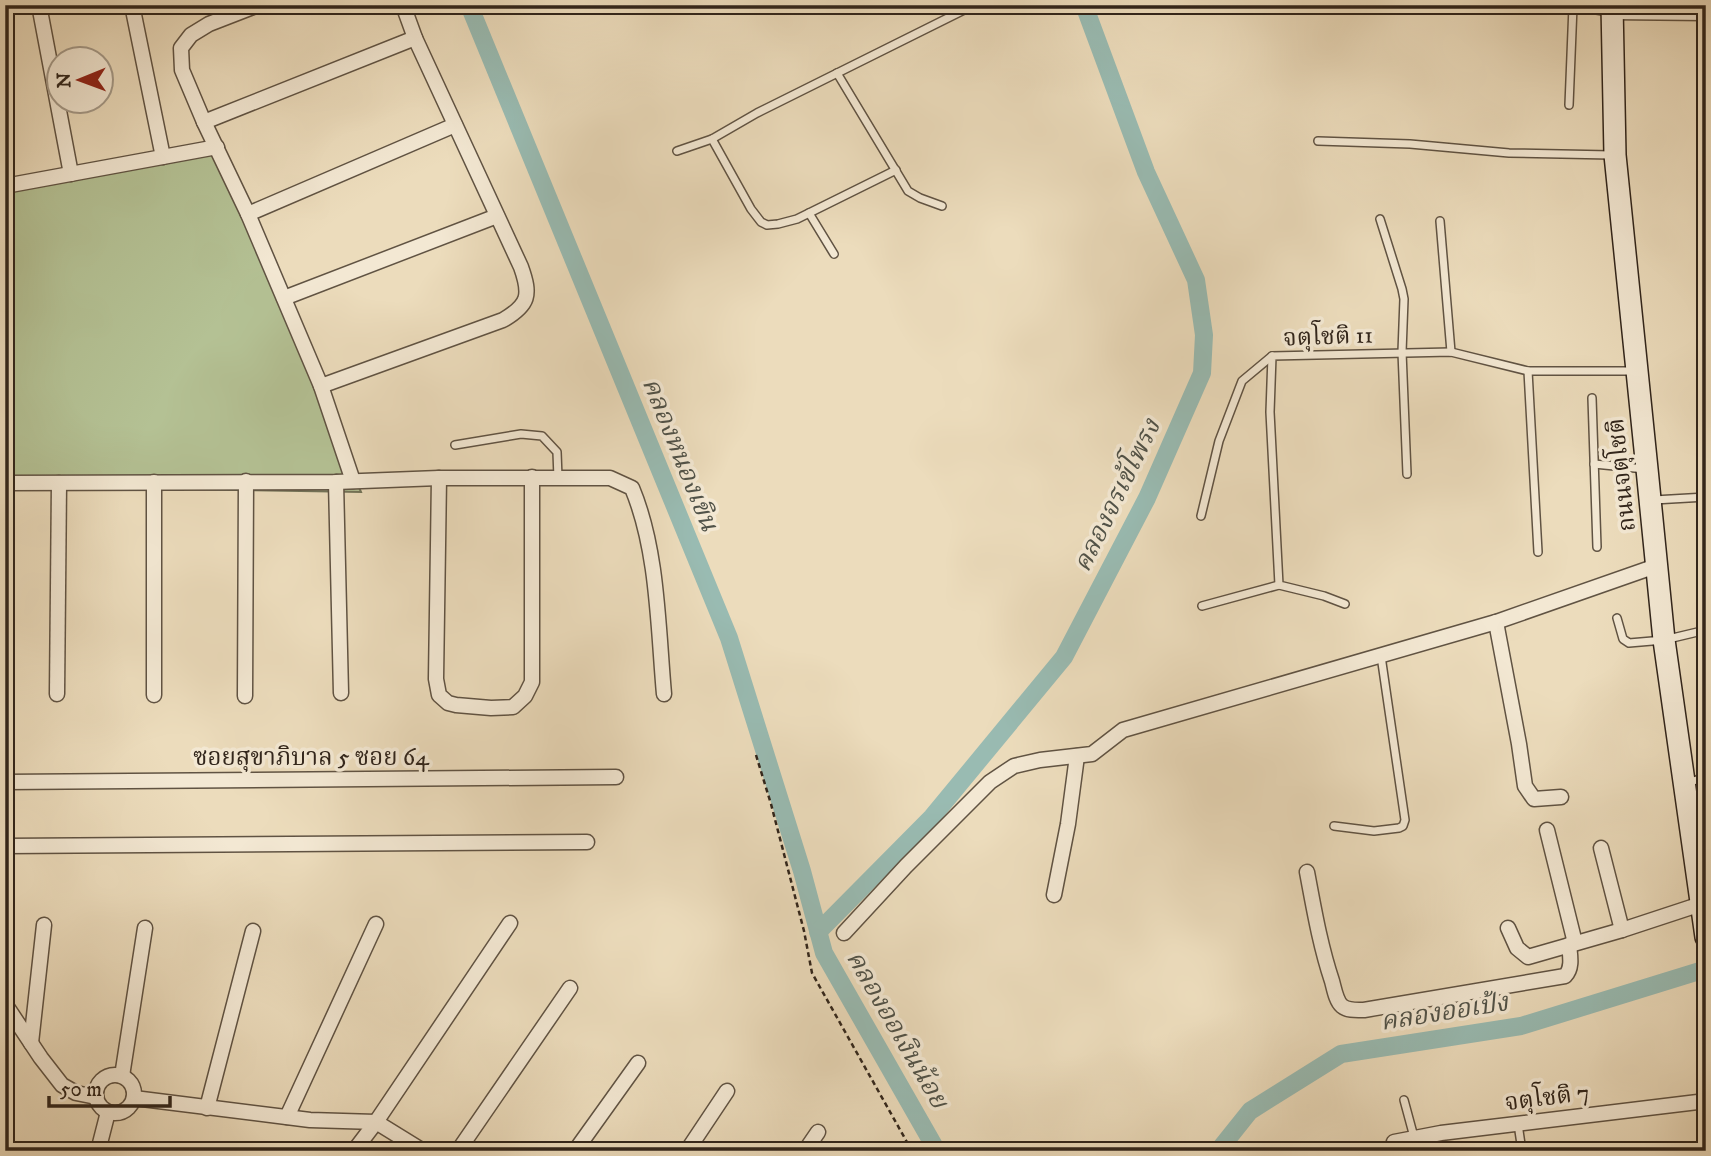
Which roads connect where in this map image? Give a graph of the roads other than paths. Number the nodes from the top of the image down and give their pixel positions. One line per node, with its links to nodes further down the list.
1 (39, 5): 21 (street)
2 (132, 5): 19 (street)
3 (258, 5): 12 (street)
4 (403, 5): 9 (street)
5 (974, 5): 10 (lane)
6 (1569, 6): 7 (lane); 11 (lane)
7 (1612, 9): 8 (street); 18 (street, ถนนจตุโชติ)
8 (1706, 13)
9 (415, 38): 12 (street); 13 (street)
10 (837, 73): 14 (lane); 20 (lane)
11 (1569, 105)
12 (204, 122): 16 (street)
13 (456, 125): 25 (street); 26 (street)
14 (712, 139): 17 (lane); 24 (lane)
15 (1318, 141): 18 (lane)
16 (217, 147): 19 (street); 25 (street)
17 (677, 151)
18 (1615, 155): 35 (street, ถนนจตุโชติ)
19 (163, 157): 21 (street)
20 (896, 170): 23 (lane); 24 (lane)
21 (71, 174): 22 (street)
22 (5, 186)
23 (942, 206)
24 (809, 213): 29 (lane)
25 (248, 214): 30 (street)
26 (497, 216): 30 (street); 36 (street)
27 (1380, 219): 31 (lane)
28 (1440, 221): 32 (lane)
29 (834, 254)
30 (284, 298): 36 (street)
31 (1402, 352): 32 (lane, จตุโชติ 11); 33 (lane, จตุโชติ 11); 41 (lane)
32 (1451, 352): 34 (lane, จตุโชติ 11)
33 (1272, 356): 53 (lane); 57 (lane, จตุโชติ 11)
34 (1528, 371): 35 (lane, จตุโชติ 11); 55 (lane)
35 (1637, 371): 40 (street, ถนนจตุโชติ)
36 (321, 386): 46 (street)
37 (1592, 398): 39 (lane)
38 (455, 445): 44 (lane)
39 (1594, 464): 40 (lane); 54 (lane)
40 (1647, 469): 52 (street, ถนนจตุโชติ)
41 (1407, 474)
42 (532, 477): 43 (street); 43 (street); 44 (street)
43 (439, 478): 46 (street)
44 (558, 478): 67 (street)
45 (246, 481): 47 (street); 48 (street); 69 (street)
46 (353, 481): 48 (street)
47 (153, 482): 49 (street); 68 (street)
48 (336, 482): 65 (street)
49 (59, 483): 50 (street); 66 (street)
50 (5, 484)
51 (1706, 497): 52 (lane)
52 (1650, 500): 56 (street, ถนนจตุโชติ)
53 (1200, 516)
54 (1597, 547)
55 (1538, 552)
56 (1656, 566): 61 (street); 63 (street, ถนนจตุโชติ)
57 (1279, 584): 58 (lane); 59 (lane)
58 (1345, 604)
59 (1202, 606)
60 (1617, 618): 63 (lane)
61 (1496, 622): 64 (street); 75 (street)
62 (1706, 630): 63 (lane)
63 (1664, 640): 74 (street, ถนนจตุโชติ)
64 (1381, 655): 70 (street); 76 (lane)
65 (341, 693)
66 (58, 694)
67 (664, 694)
68 (154, 695)
69 (245, 696)
70 (1077, 756): 82 (street); 91 (street)
71 (617, 777): 73 (street, ซอยสุขาภิบาล 5 ซอย 64)
72 (1706, 777): 74 (lane)
73 (5, 782)
74 (1683, 785): 83 (street, ถนนจตุโชติ)
75 (1561, 797)
76 (1334, 826)
77 (1547, 830): 93 (street)
78 (587, 842): 79 (street)
79 (5, 846)
80 (1601, 849): 89 (street)
81 (1307, 872): 93 (street)
82 (1054, 895)
83 (1701, 904): 89 (street); 92 (street, ถนนจตุโชติ)
84 (510, 923): 107 (street)
85 (376, 924): 106 (street)
86 (44, 925): 96 (street)
87 (145, 928): 98 (street)
88 (1508, 928): 93 (street)
89 (1622, 930): 93 (street)
90 (253, 931): 104 (street)
91 (844, 933)
92 (1706, 936)
93 (1572, 944)
94 (570, 988): 115 (street)
95 (5, 1004): 96 (street)
96 (31, 1043): 100 (street)
97 (638, 1063): 116 (street)
98 (122, 1076): 100 (street); 101 (street)
99 (727, 1091): 117 (street)
100 (96, 1097): 105 (street)
101 (134, 1098): 104 (street); 105 (street)
102 (1404, 1100): 110 (lane)
103 (1706, 1101): 108 (street, จตุโชติ 7)
104 (207, 1108): 106 (street)
105 (108, 1112): 112 (street)
106 (287, 1117): 107 (street)
107 (376, 1122): 113 (street); 114 (street)
108 (1517, 1124): 110 (street, จตุโชติ 7); 119 (lane)
109 (818, 1132): 118 (street)
110 (1415, 1138): 111 (street, จตุโชติ 7)
111 (1394, 1142)
112 (97, 1151)
113 (354, 1151)
114 (424, 1151)
115 (458, 1151)
116 (575, 1151)
117 (687, 1151)
118 (805, 1151)
119 (1522, 1151)

